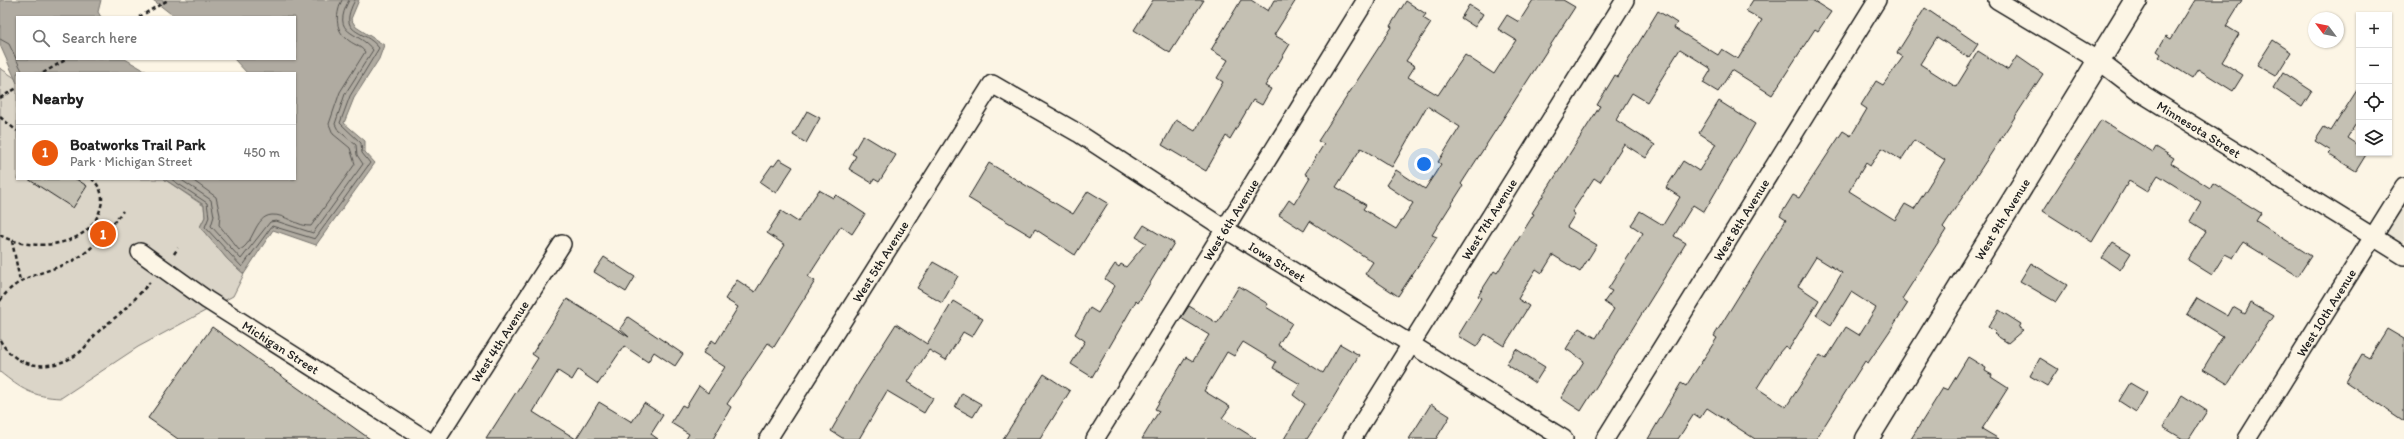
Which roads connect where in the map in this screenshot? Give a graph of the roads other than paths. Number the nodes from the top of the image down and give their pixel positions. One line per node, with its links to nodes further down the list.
1 (1366, 0): 9 (street, West 6th Avenue)
2 (1626, 0): 14 (street, West 7th Avenue)
3 (1877, 0): 21 (street, West 8th Avenue)
4 (1996, 0): 6 (street, Minnesota Street)
5 (2136, 0): 6 (main road, West 9th Avenue)
6 (2099, 61): 10 (street, Minnesota Street); 22 (main road, West 9th Avenue)
7 (992, 84): 9 (street, Iowa Street); 17 (street, West 5th Avenue)
8 (2404, 187): 10 (street, West 10th Avenue)
9 (1224, 229): 14 (street, Iowa Street); 18 (street, West 6th Avenue)
10 (2373, 237): 13 (street, Minnesota Street); 23 (street, West 10th Avenue)
11 (562, 244): 16 (street, West 4th Avenue)
12 (140, 252): 15 (street, Michigan Street)
13 (2404, 256)
14 (1410, 345): 19 (street, West 7th Avenue); 20 (street, Iowa Street)
15 (425, 439)
16 (437, 439)
17 (768, 439)
18 (1095, 439)
19 (1352, 439)
20 (1564, 439)
21 (1605, 439)
22 (1867, 439)
23 (2247, 439)

